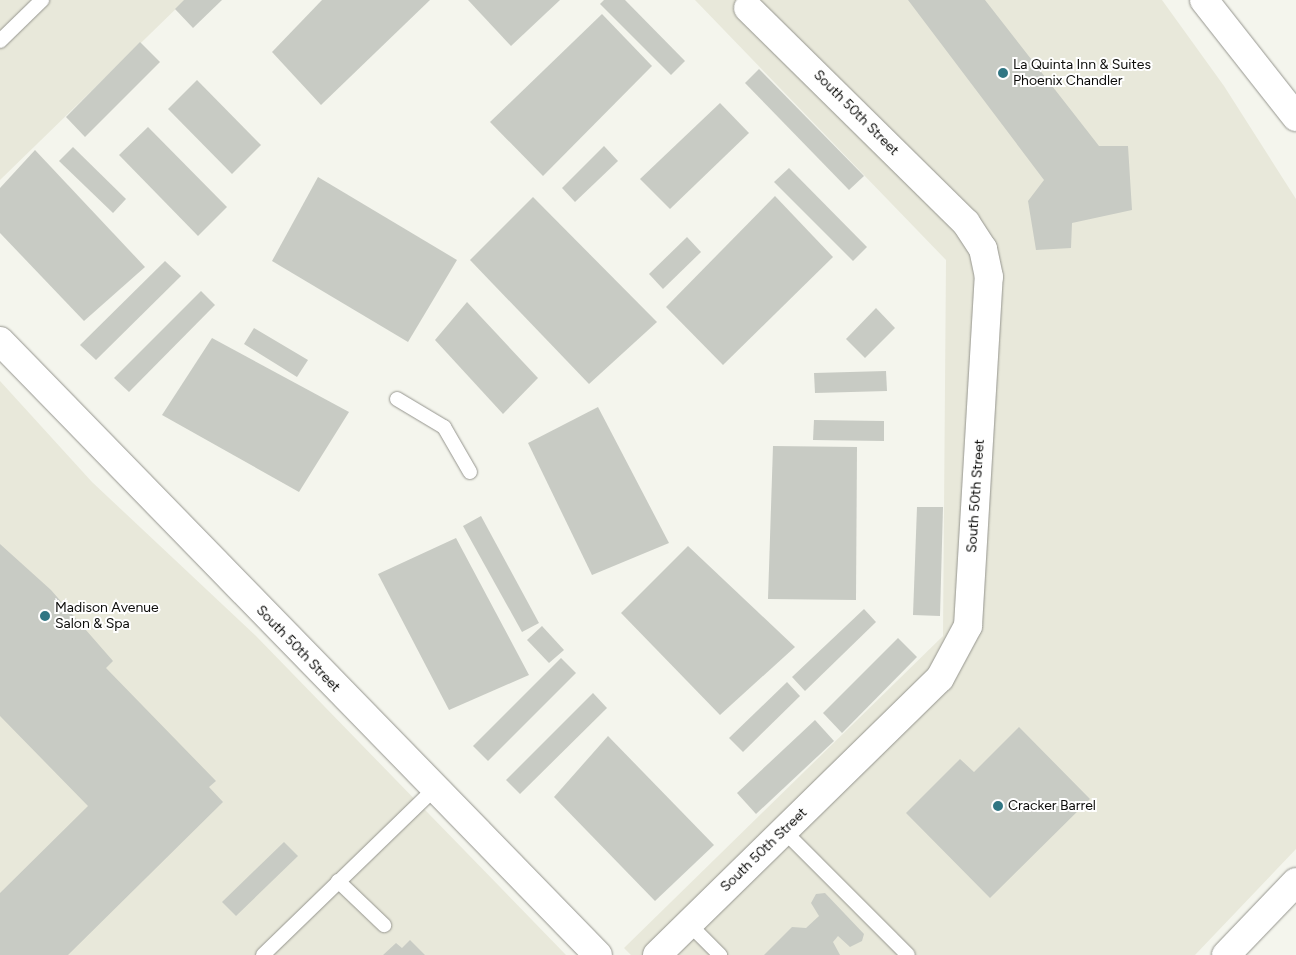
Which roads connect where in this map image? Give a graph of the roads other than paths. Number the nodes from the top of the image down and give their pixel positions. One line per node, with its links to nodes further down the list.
1 (42, 0): 4 (lane)
2 (1204, 0): 5 (main road)
3 (748, 8): 10 (main road, South 50th Street)
4 (0, 41)
5 (1296, 117)
6 (0, 341): 9 (main road, South 50th Street)
7 (397, 399): 8 (lane)
8 (470, 472)
9 (434, 789): 11 (lane); 16 (main road, South 50th Street)
10 (784, 831): 13 (main road, South 50th Street); 19 (lane)
11 (338, 881): 14 (lane); 15 (lane)
12 (1296, 882): 20 (main road)
13 (689, 924): 17 (main road, South 50th Street); 18 (lane)
14 (384, 925)
15 (262, 955)
16 (598, 955)
17 (657, 955)
18 (720, 955)
19 (908, 955)
20 (1226, 955)

